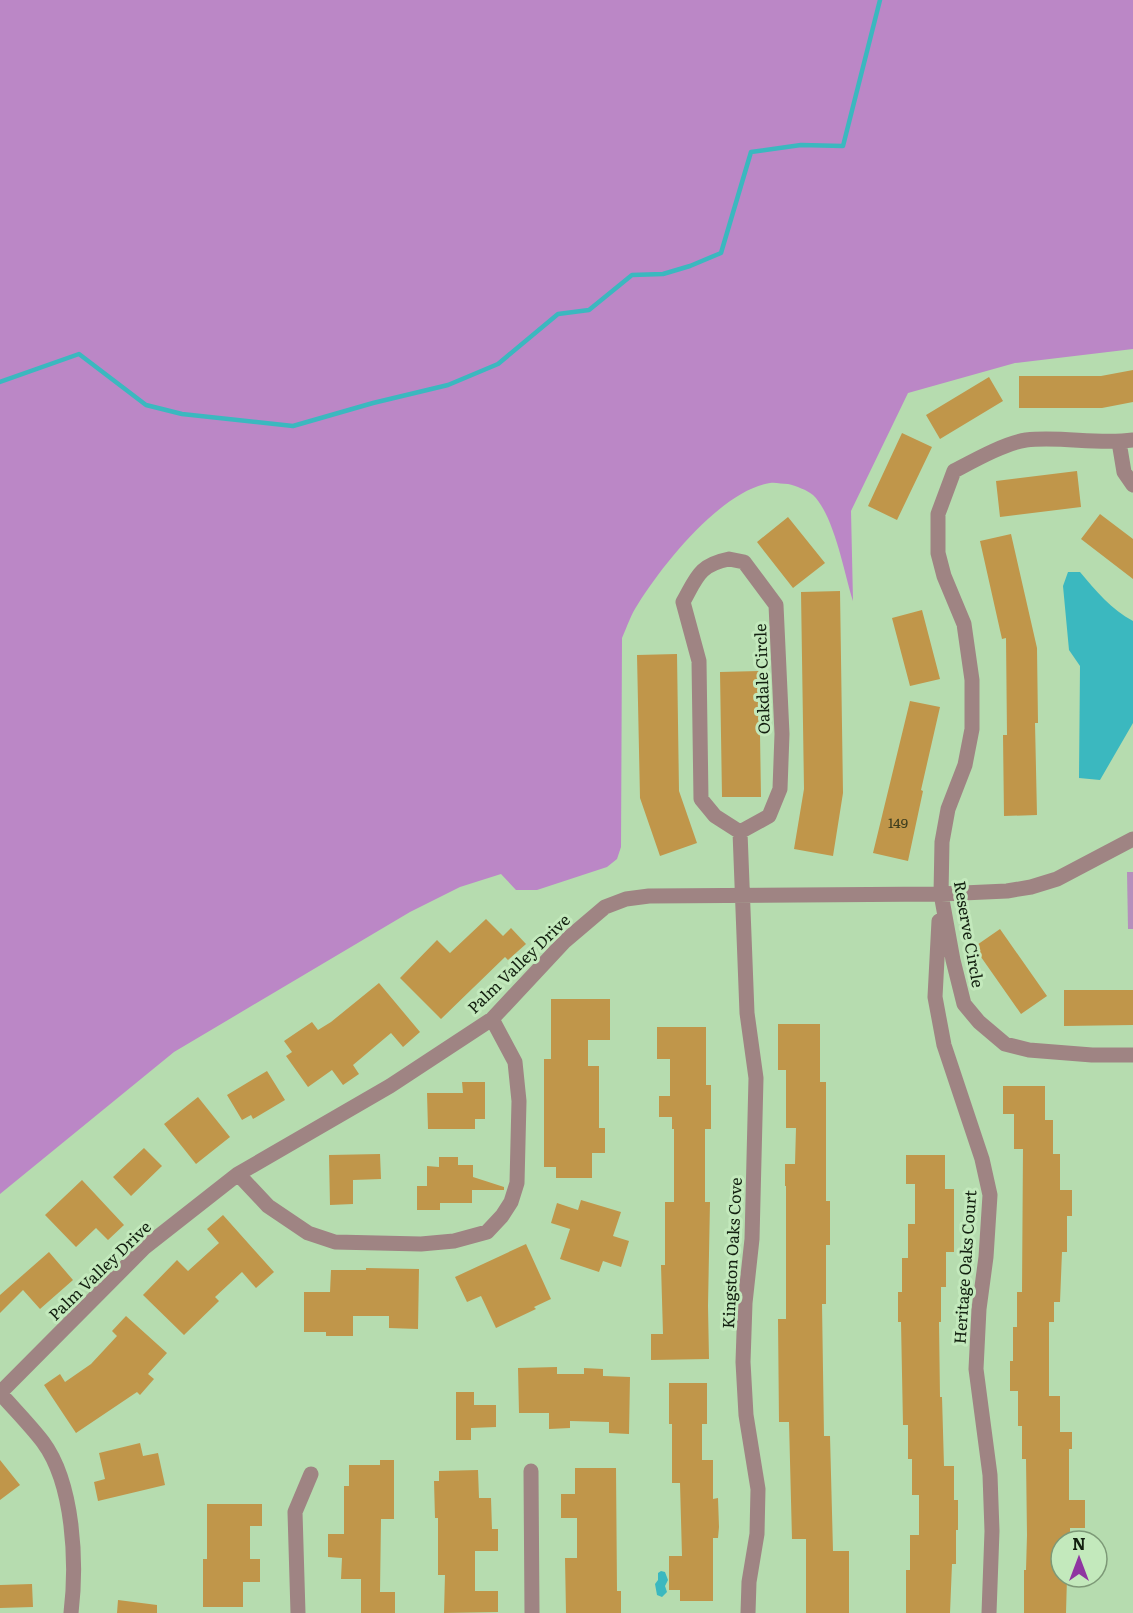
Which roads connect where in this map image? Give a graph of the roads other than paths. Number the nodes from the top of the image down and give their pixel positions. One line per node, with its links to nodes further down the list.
1 (1126, 441): 2 (street, Reserve Circle); 6 (street, Reserve Circle)
2 (1133, 485)
3 (740, 832): 3 (street, Oakdale Circle); 5 (street)
4 (1133, 839): 6 (street, Palm Valley Drive)
5 (744, 894): 6 (street, Palm Valley Drive); 7 (street, Palm Valley Drive); 16 (street, Kingston Oaks Cove)
6 (941, 894): 8 (street, Reserve Circle); 17 (street, Heritage Oaks Court)
7 (492, 1019): 9 (street, Palm Valley Drive); 9 (street)
8 (1133, 1055)
9 (238, 1174): 10 (street, Palm Valley Drive)
10 (0, 1393): 13 (street)
11 (531, 1471): 15 (street)
12 (311, 1474): 14 (street)
13 (71, 1613)
14 (298, 1613)
15 (532, 1613)
16 (748, 1613)
17 (989, 1613)

